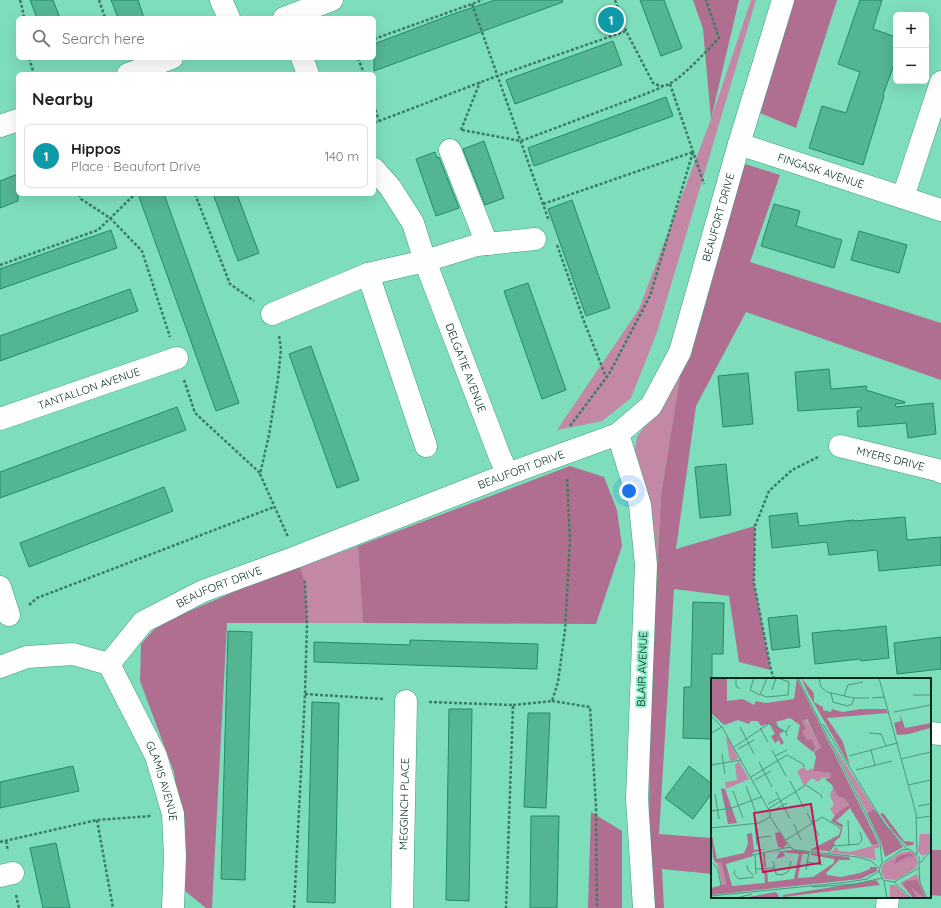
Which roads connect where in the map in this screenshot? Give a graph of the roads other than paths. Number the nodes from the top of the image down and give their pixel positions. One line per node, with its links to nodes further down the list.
1 (221, 0): 5 (street)
2 (332, 0): 4 (street)
3 (783, 0): 13 (street, BEAUFORT DRIVE)
4 (284, 13)
5 (228, 16)
6 (166, 60): 8 (street)
7 (303, 60): 9 (street)
8 (134, 72)
9 (307, 72)
10 (941, 82): 16 (street)
11 (16, 121): 12 (street)
12 (0, 126)
13 (739, 144): 16 (street, FINGASK AVENUE); 25 (street, BEAUFORT DRIVE)
14 (450, 150): 19 (street)
15 (376, 171): 20 (street, DELGATIE AVENUE)
16 (903, 197): 17 (street, FINGASK AVENUE)
17 (941, 210)
18 (548, 236): 19 (street)
19 (487, 244): 20 (street)
20 (425, 261): 21 (street); 29 (street, DELGATIE AVENUE)
21 (368, 274): 22 (street); 26 (street)
22 (272, 314)
23 (177, 358): 24 (street, TANTALLON AVENUE)
24 (0, 419)
25 (618, 434): 29 (street, BEAUFORT DRIVE); 40 (street, BLAIR AVENUE)
26 (426, 446)
27 (840, 446): 28 (street, MYERS DRIVE)
28 (941, 472)
29 (508, 474): 32 (street, BEAUFORT DRIVE)
30 (0, 587): 31 (street)
31 (9, 615)
32 (109, 664): 33 (street); 38 (street, GLAMIS AVENUE)
33 (0, 667)
34 (406, 701): 39 (street, MEGGINCH PLACE)
35 (931, 733): 36 (street)
36 (941, 734)
37 (888, 898): 41 (street)
38 (173, 908)
39 (402, 908)
40 (644, 908)
41 (887, 908)

